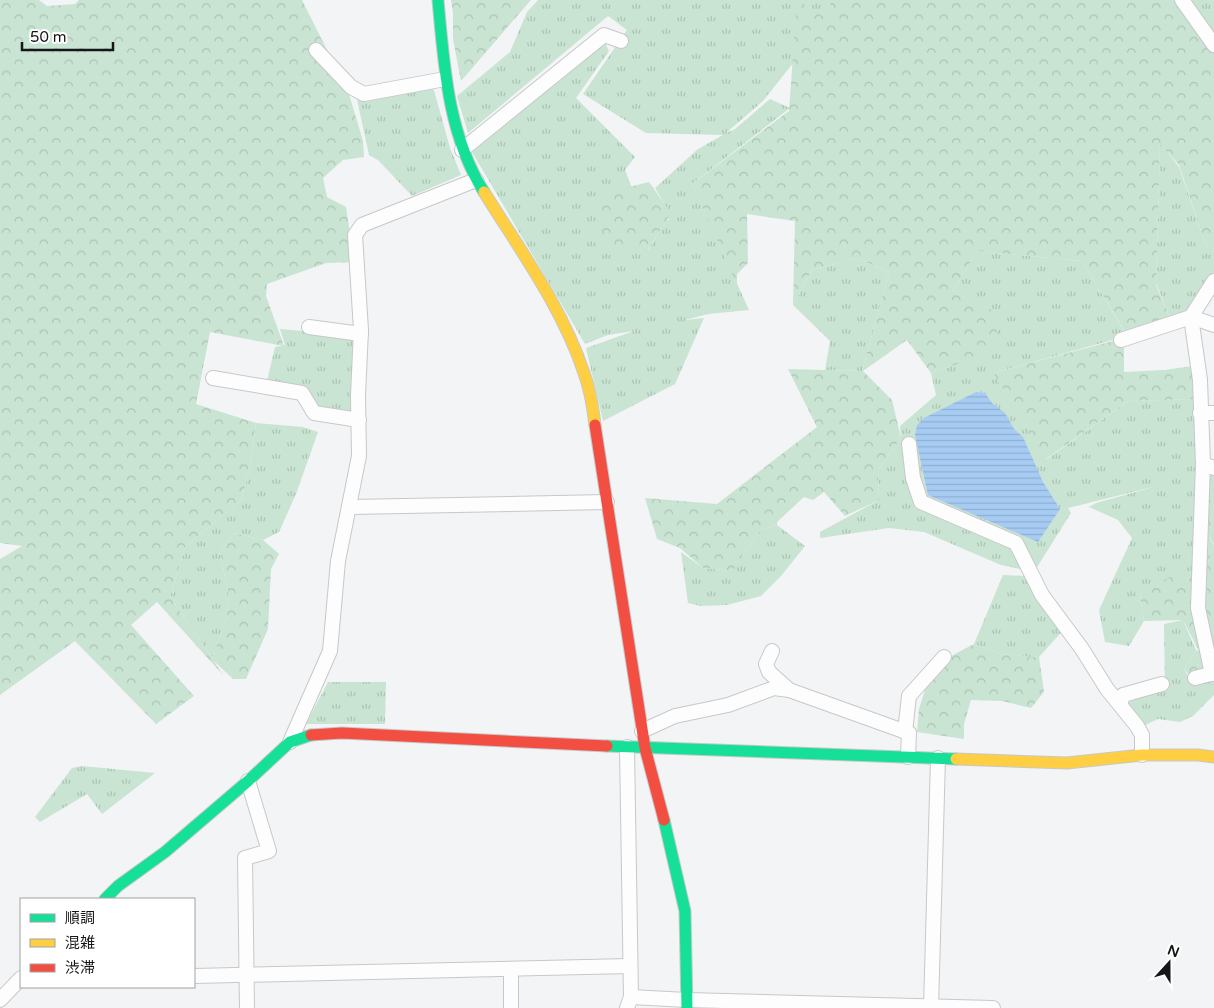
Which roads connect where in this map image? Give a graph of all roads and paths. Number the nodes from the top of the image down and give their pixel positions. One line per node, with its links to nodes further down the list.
1 (438, 0): 6 (street)
2 (1182, 0): 4 (street)
3 (620, 41): 7 (street)
4 (1214, 45)
5 (316, 50): 6 (street)
6 (445, 79): 7 (street)
7 (462, 150): 8 (street)
8 (476, 180): 13 (street); 20 (street)
9 (1214, 281): 10 (street)
10 (1191, 318): 11 (street); 14 (street); 16 (street)
11 (1214, 325)
12 (310, 327): 13 (street)
13 (361, 334): 17 (street)
14 (1121, 340)
15 (213, 378): 17 (street)
16 (1207, 413): 19 (street)
17 (358, 420): 21 (street)
18 (909, 444): 28 (street)
19 (1208, 466): 24 (street)
20 (607, 502): 21 (street); 29 (street)
21 (350, 507): 31 (street)
22 (772, 651): 27 (street)
23 (944, 657): 30 (street)
24 (1213, 673): 25 (street)
25 (1195, 678)
26 (1162, 684): 28 (street)
27 (790, 690): 29 (street); 30 (street)
28 (1120, 704): 34 (street)
29 (642, 731): 33 (street)
30 (905, 732): 36 (street)
31 (290, 742): 32 (street); 38 (street)
32 (627, 747): 33 (street); 40 (street)
33 (645, 748): 36 (street); 47 (street)
34 (1142, 755): 35 (street); 37 (street)
35 (1214, 757)
36 (908, 758): 37 (street)
37 (938, 758): 48 (street)
38 (248, 781): 39 (street); 42 (street)
39 (106, 898)
40 (630, 966): 41 (street); 46 (street)
41 (511, 970): 42 (street); 50 (street)
42 (247, 974): 43 (street); 49 (street)
43 (195, 976)
44 (20, 980): 45 (street)
45 (0, 1000)
46 (629, 1002): 47 (street)
47 (687, 1004): 48 (street)
48 (930, 1007): 51 (street)
49 (247, 1008)
50 (511, 1008)
51 (993, 1008)

